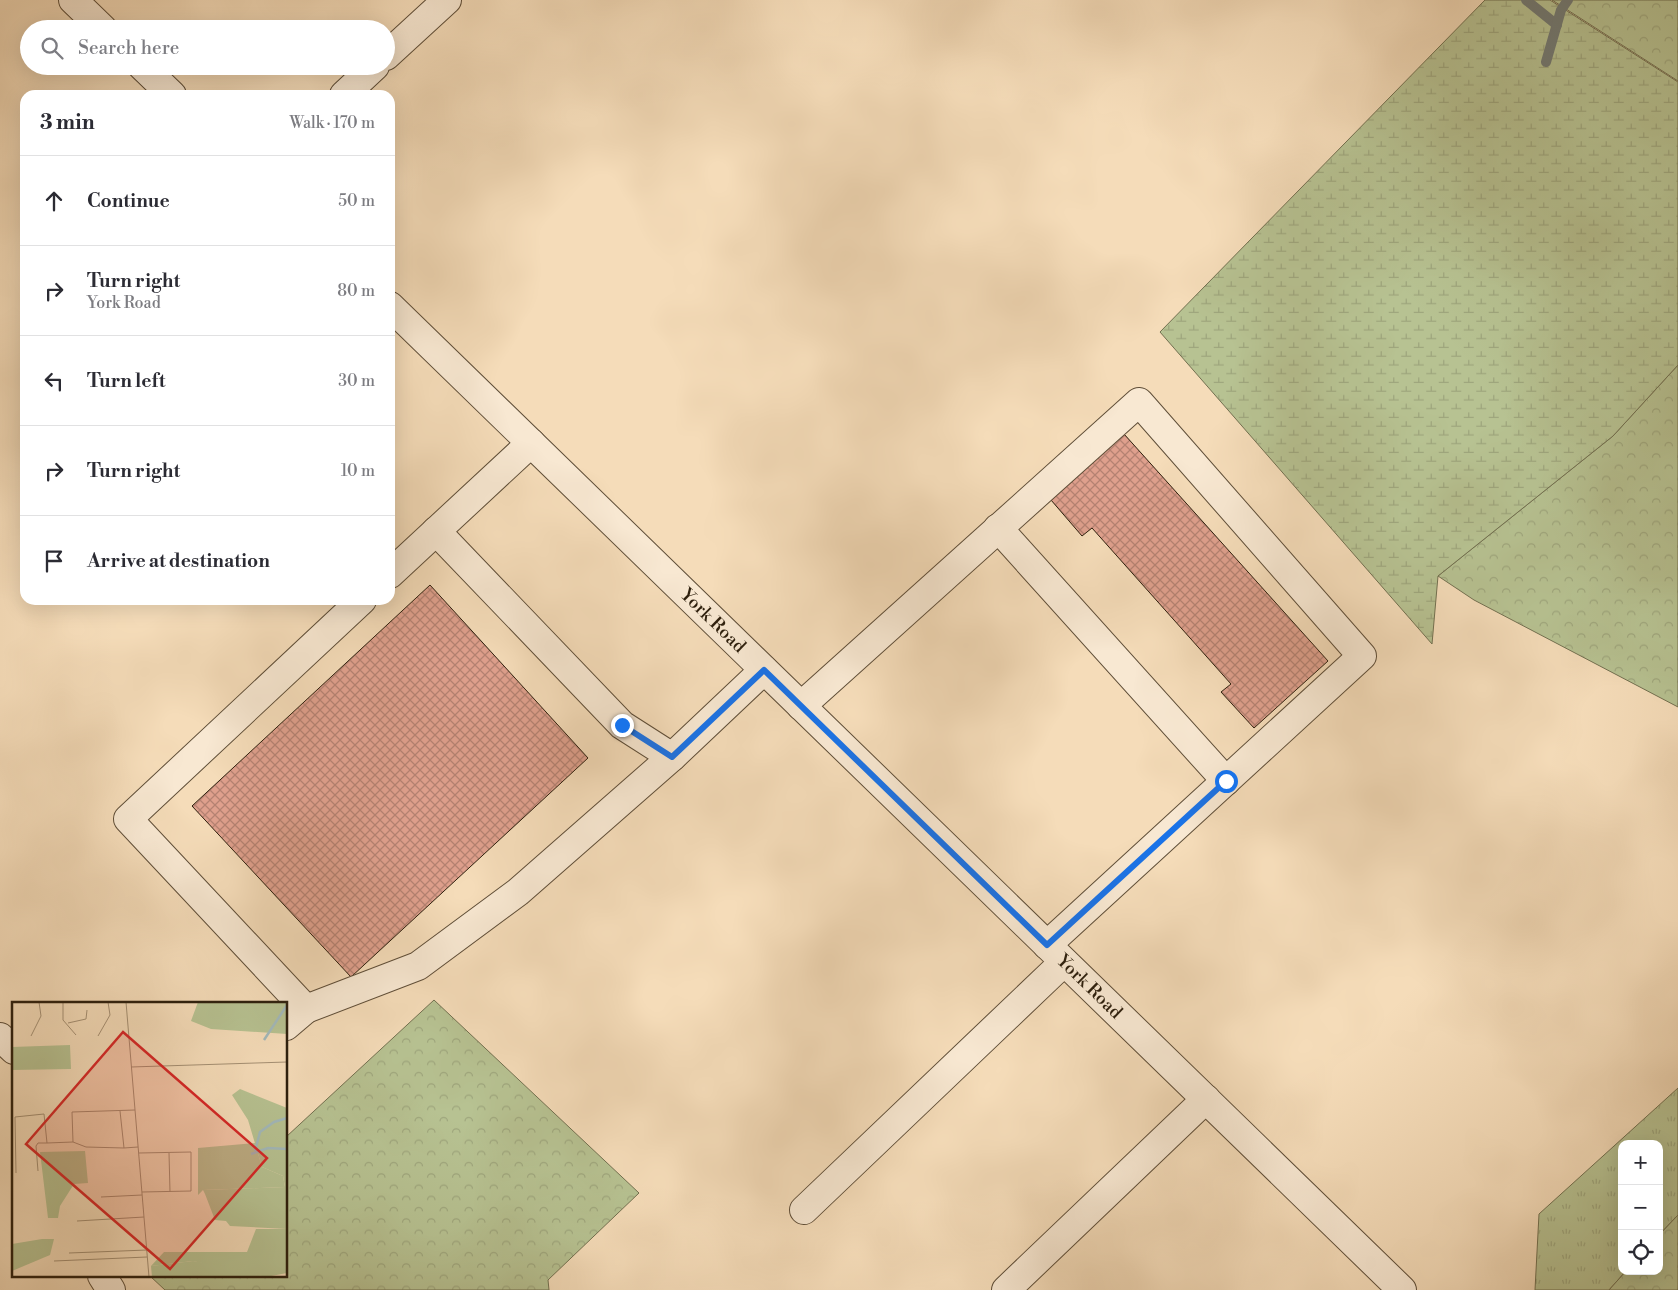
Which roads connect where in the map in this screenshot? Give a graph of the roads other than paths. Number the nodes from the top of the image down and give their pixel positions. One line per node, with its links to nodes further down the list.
1 (74, 0): 3 (street)
2 (447, 0): 4 (street)
3 (94, 20)
4 (395, 48)
5 (151, 75): 7 (street)
6 (365, 75): 8 (street)
7 (167, 90)
8 (349, 90)
9 (395, 311): 10 (street, York Road)
10 (531, 443): 12 (street); 15 (street, York Road)
11 (998, 528): 16 (street); 18 (street); 18 (street)
12 (436, 531): 13 (street); 17 (street)
13 (395, 569)
14 (357, 605): 20 (street)
15 (764, 670): 16 (street, York Road); 17 (street)
16 (801, 706): 19 (street, York Road)
17 (672, 757): 20 (street)
18 (1226, 781): 19 (street)
19 (1056, 954): 24 (street, York Road); 25 (street)
20 (306, 1008): 21 (street)
21 (288, 1024)
22 (0, 1037): 23 (street)
23 (12, 1048)
24 (1206, 1099): 28 (street); 29 (street, York Road)
25 (804, 1210)
26 (103, 1278): 27 (street)
27 (111, 1290)
28 (1006, 1290)
29 (1402, 1290)

